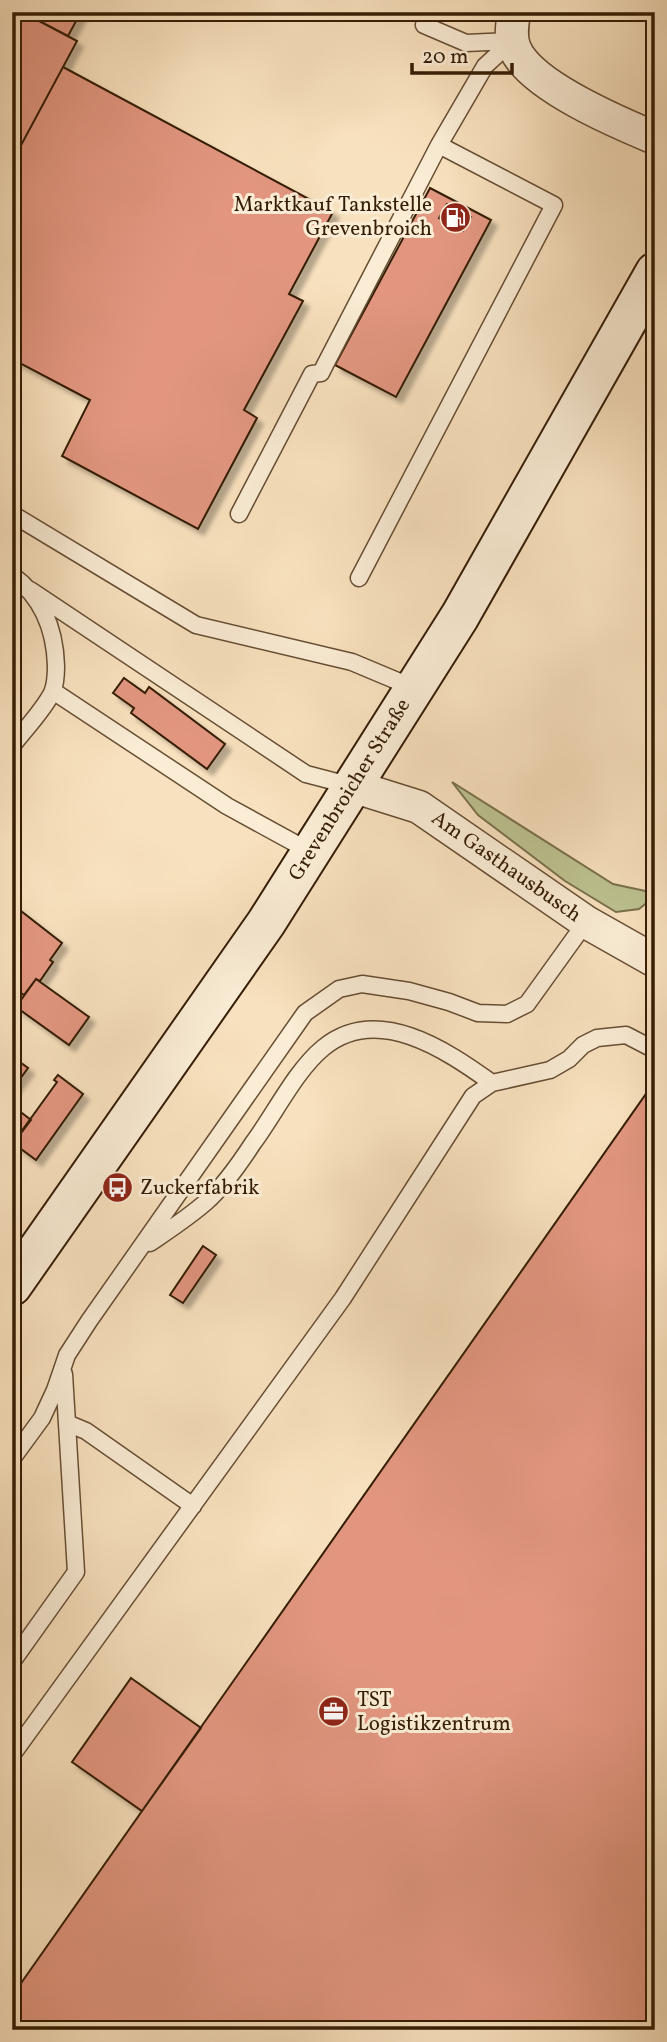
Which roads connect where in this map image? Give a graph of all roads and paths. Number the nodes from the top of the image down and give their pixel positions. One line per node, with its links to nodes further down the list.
1 (424, 25): 2 (lane)
2 (513, 27): 3 (street); 4 (lane)
3 (655, 138)
4 (439, 145): 7 (lane); 9 (lane)
5 (655, 272): 11 (street, Grevenbroicher Straße)
6 (12, 514): 11 (lane)
7 (239, 514)
8 (12, 575): 10 (lane)
9 (359, 578)
10 (30, 590): 12 (lane); 14 (lane)
11 (414, 688): 14 (street, Grevenbroicher Straße)
12 (53, 691): 13 (lane); 15 (lane)
13 (12, 746)
14 (352, 786): 15 (street, Grevenbroicher Straße); 16 (street, Am Gasthausbusch)
15 (310, 852): 21 (street, Grevenbroicher Straße)
16 (586, 922): 17 (street, Am Gasthausbusch); 20 (lane)
17 (655, 961)
18 (655, 1049): 19 (lane)
19 (492, 1083): 20 (lane); 25 (lane)
20 (137, 1253): 22 (lane)
21 (12, 1286)
22 (63, 1366): 23 (lane); 24 (lane)
23 (67, 1423): 25 (lane); 26 (lane)
24 (12, 1459)
25 (193, 1506): 27 (lane)
26 (12, 1662)
27 (12, 1755)

